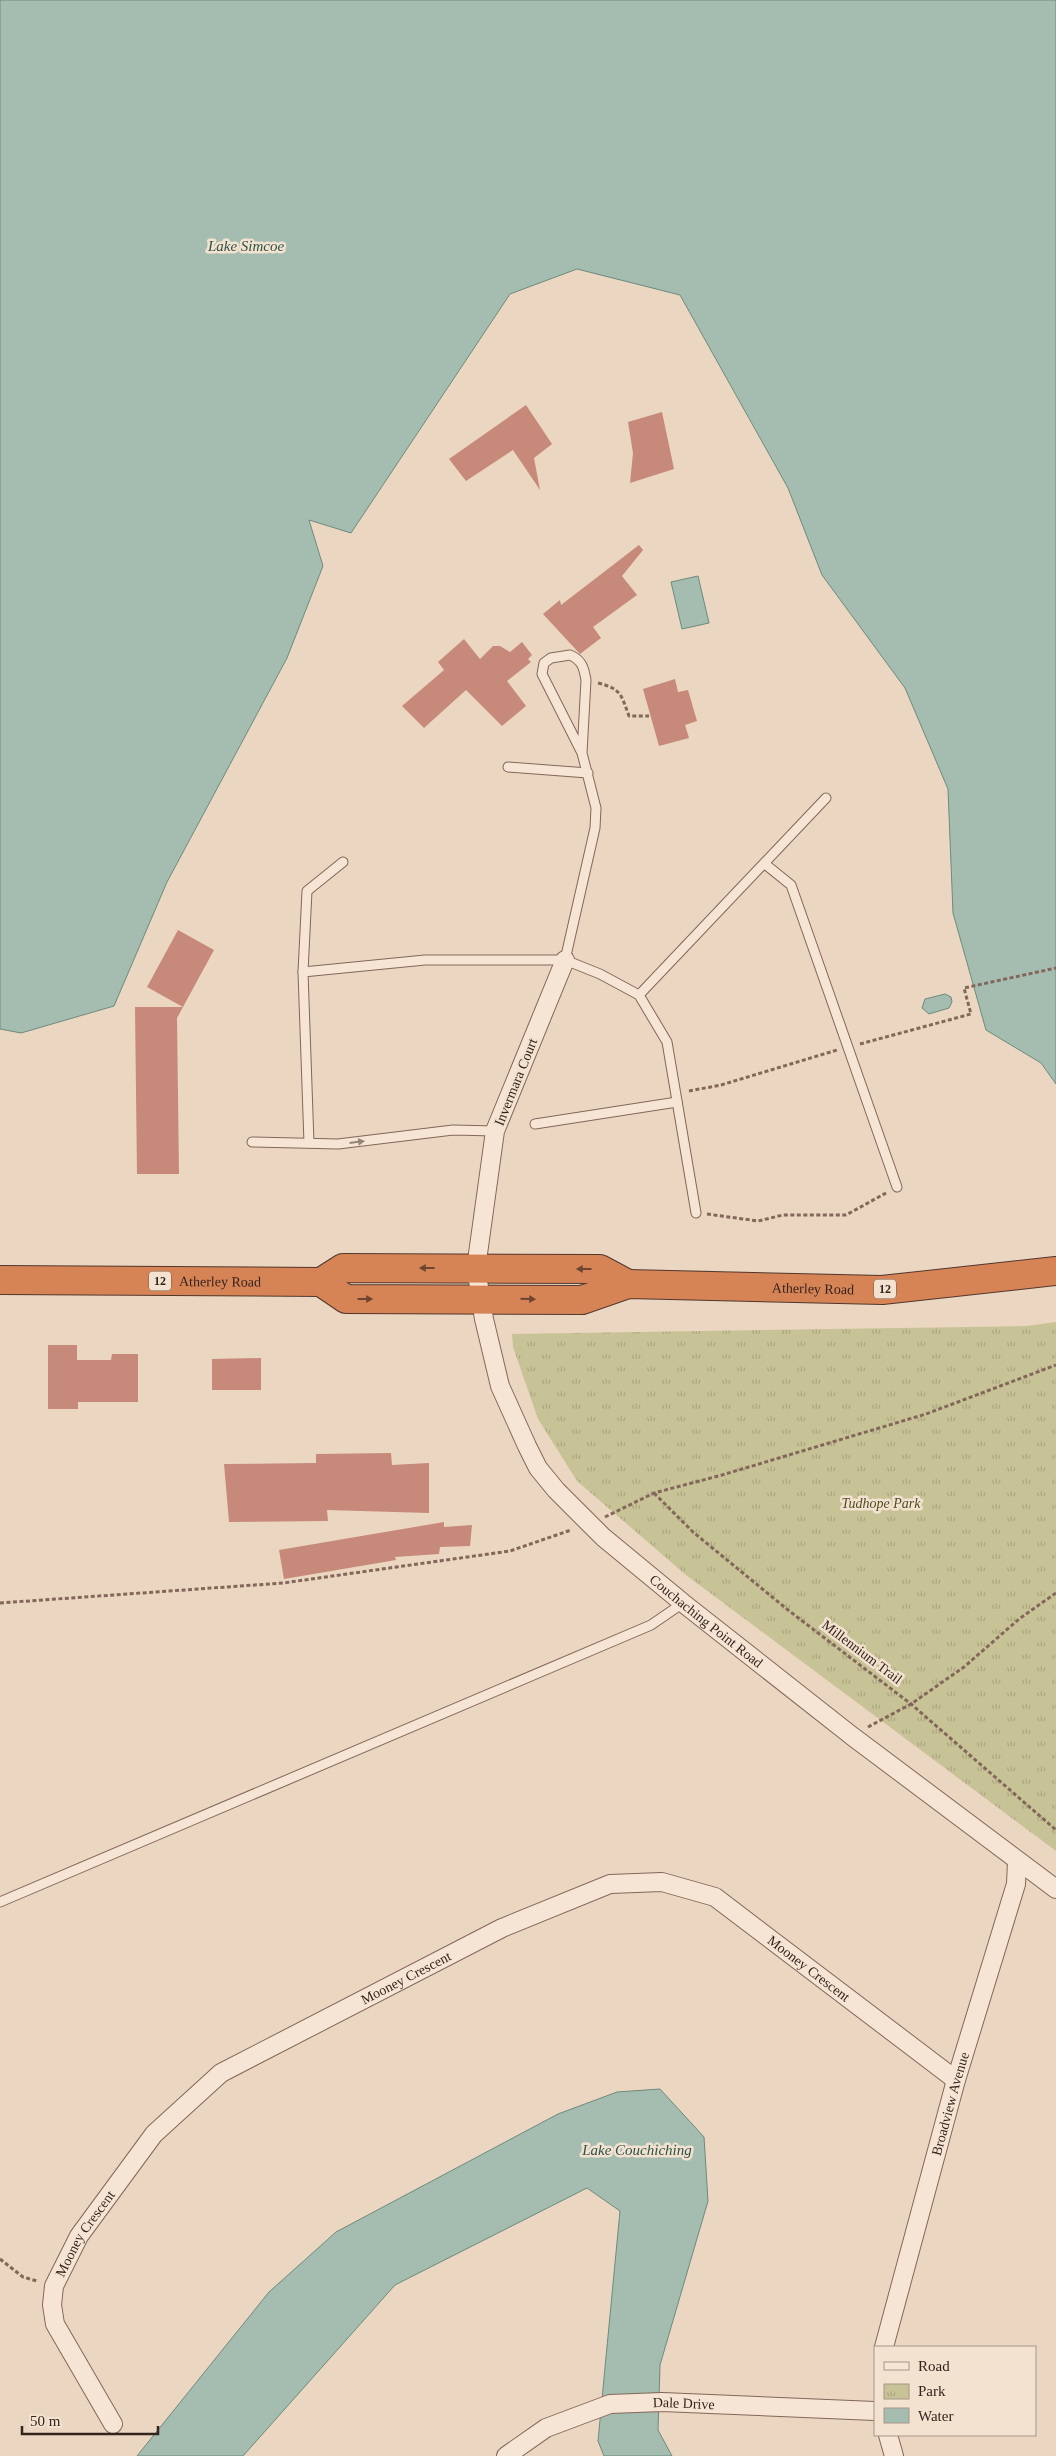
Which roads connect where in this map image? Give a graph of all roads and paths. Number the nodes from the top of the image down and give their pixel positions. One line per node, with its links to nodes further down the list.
1 (586, 680): 2 (path); 3 (lane); 3 (lane)
2 (649, 716)
3 (582, 753): 5 (lane)
4 (508, 768): 5 (lane)
5 (588, 773): 9 (lane)
6 (826, 798): 8 (lane)
7 (343, 862): 11 (lane)
8 (765, 864): 13 (lane); 19 (lane)
9 (565, 960): 11 (lane); 13 (lane); 16 (street, Invermara Court)
10 (1056, 968): 12 (path)
11 (303, 972): 18 (lane)
12 (974, 986)
13 (639, 995): 14 (lane)
14 (677, 1102): 15 (lane); 20 (lane)
15 (534, 1124)
16 (495, 1131): 18 (lane, one-way to 16); 21 (street, Invermara Court)
17 (252, 1142): 18 (lane)
18 (309, 1143)
19 (898, 1187): 20 (path)
20 (696, 1213)
21 (476, 1268): 24 (highway, Atherley Road / 12, one-way to 24); 25 (highway, Atherley Road / 12, one-way to 21); 26 (street, Couchaching Point Road)
22 (1056, 1271): 25 (highway, Atherley Road / 12)
23 (0, 1280): 24 (highway, Atherley Road / 12)
24 (321, 1282): 26 (highway, Atherley Road / 12, one-way to 26)
25 (628, 1284): 26 (highway, Atherley Road / 12, one-way to 25)
26 (480, 1298): 29 (street, Couchaching Point Road)
27 (1056, 1365): 28 (path)
28 (654, 1493): 29 (path); 33 (path, Millennium Trail)
29 (589, 1524): 31 (path); 32 (street, Couchaching Point Road)
30 (1056, 1592): 33 (path)
31 (0, 1602)
32 (683, 1604): 34 (street, Couchaching Point Road); 38 (lane)
33 (911, 1704): 34 (path); 35 (path, Millennium Trail)
34 (852, 1736): 36 (street, Couchaching Point Road)
35 (1056, 1830)
36 (1017, 1861): 37 (street, Couchaching Point Road); 39 (street, Broadview Avenue)
37 (1056, 1889)
38 (0, 1902)
39 (956, 2080): 41 (street, Mooney Crescent); 42 (street, Broadview Avenue)
40 (0, 2259): 41 (path)
41 (54, 2286): 44 (street, Mooney Crescent)
42 (884, 2346)
43 (874, 2411): 46 (street, Dale Drive)
44 (113, 2424)
45 (888, 2436): 47 (street)
46 (506, 2456)
47 (894, 2456)

